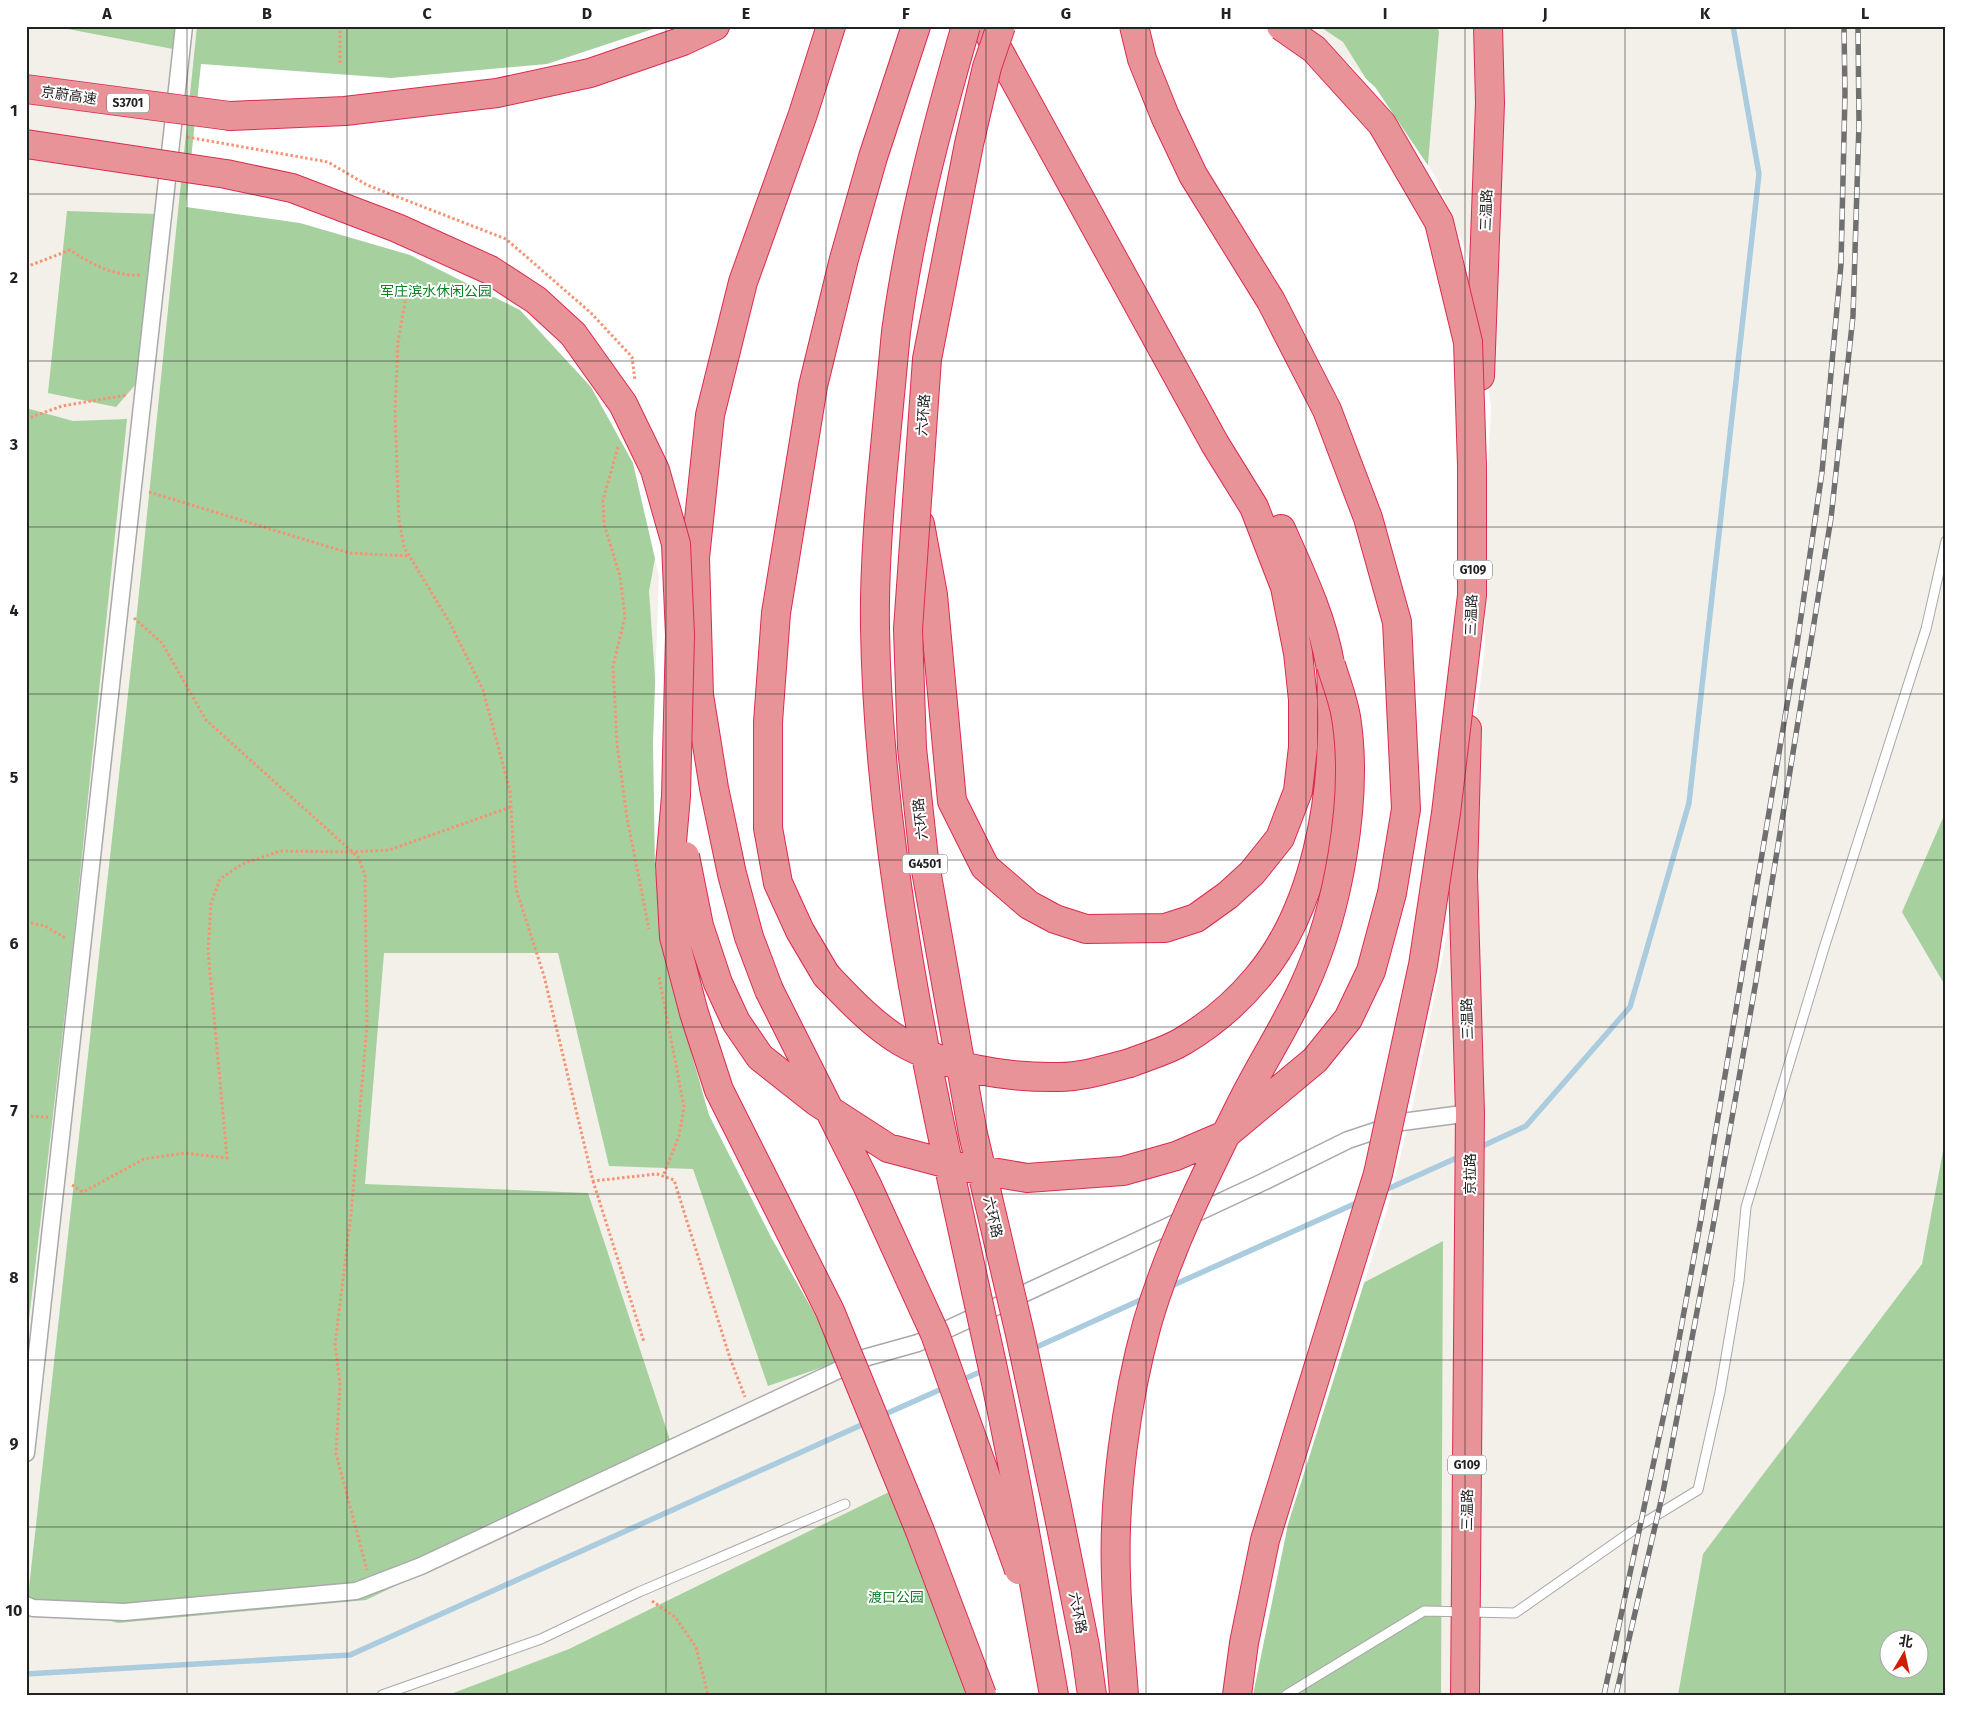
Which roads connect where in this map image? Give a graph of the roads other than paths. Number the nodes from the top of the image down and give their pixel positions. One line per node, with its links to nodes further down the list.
1 (184, 26): 22 (street)
2 (705, 26): 12 (highway)
3 (715, 26): 12 (highway)
4 (832, 26): 26 (highway, bridge)
5 (916, 26): 18 (highway, bridge)
6 (966, 26): 26 (highway, G4501, bridge)
7 (984, 26): 17 (highway)
8 (1000, 26): 15 (highway, 六环路 / G4501, bridge); 17 (highway)
9 (1134, 26): 19 (highway, bridge)
10 (1281, 26): 32 (highway, bridge)
11 (1488, 26): 20 (highway, 三温路 / G109)
12 (683, 41): 13 (highway, 京蔚高速 / S3701, bridge)
13 (26, 89)
14 (26, 144): 19 (highway, bridge)
15 (916, 503): 17 (highway, bridge); 30 (highway, 六环路 / G4501, bridge)
16 (1946, 540): 25 (lane)
17 (1293, 581): 18 (highway)
18 (1331, 665): 31 (highway, bridge)
19 (676, 796): 28 (highway, bridge)
20 (1470, 1113): 21 (highway, 京拉路 / G109); 24 (street)
21 (1470, 1235): 25 (highway, 三温路 / G109)
22 (26, 1453)
23 (845, 1504): 27 (lane)
24 (26, 1604)
25 (1466, 1611): 33 (lane); 34 (highway, 三温路 / G109)
26 (1045, 1645): 29 (highway, G4501)
27 (382, 1695)
28 (982, 1695)
29 (1054, 1695)
30 (1092, 1695)
31 (1124, 1695)
32 (1236, 1695)
33 (1286, 1695)
34 (1465, 1695)

